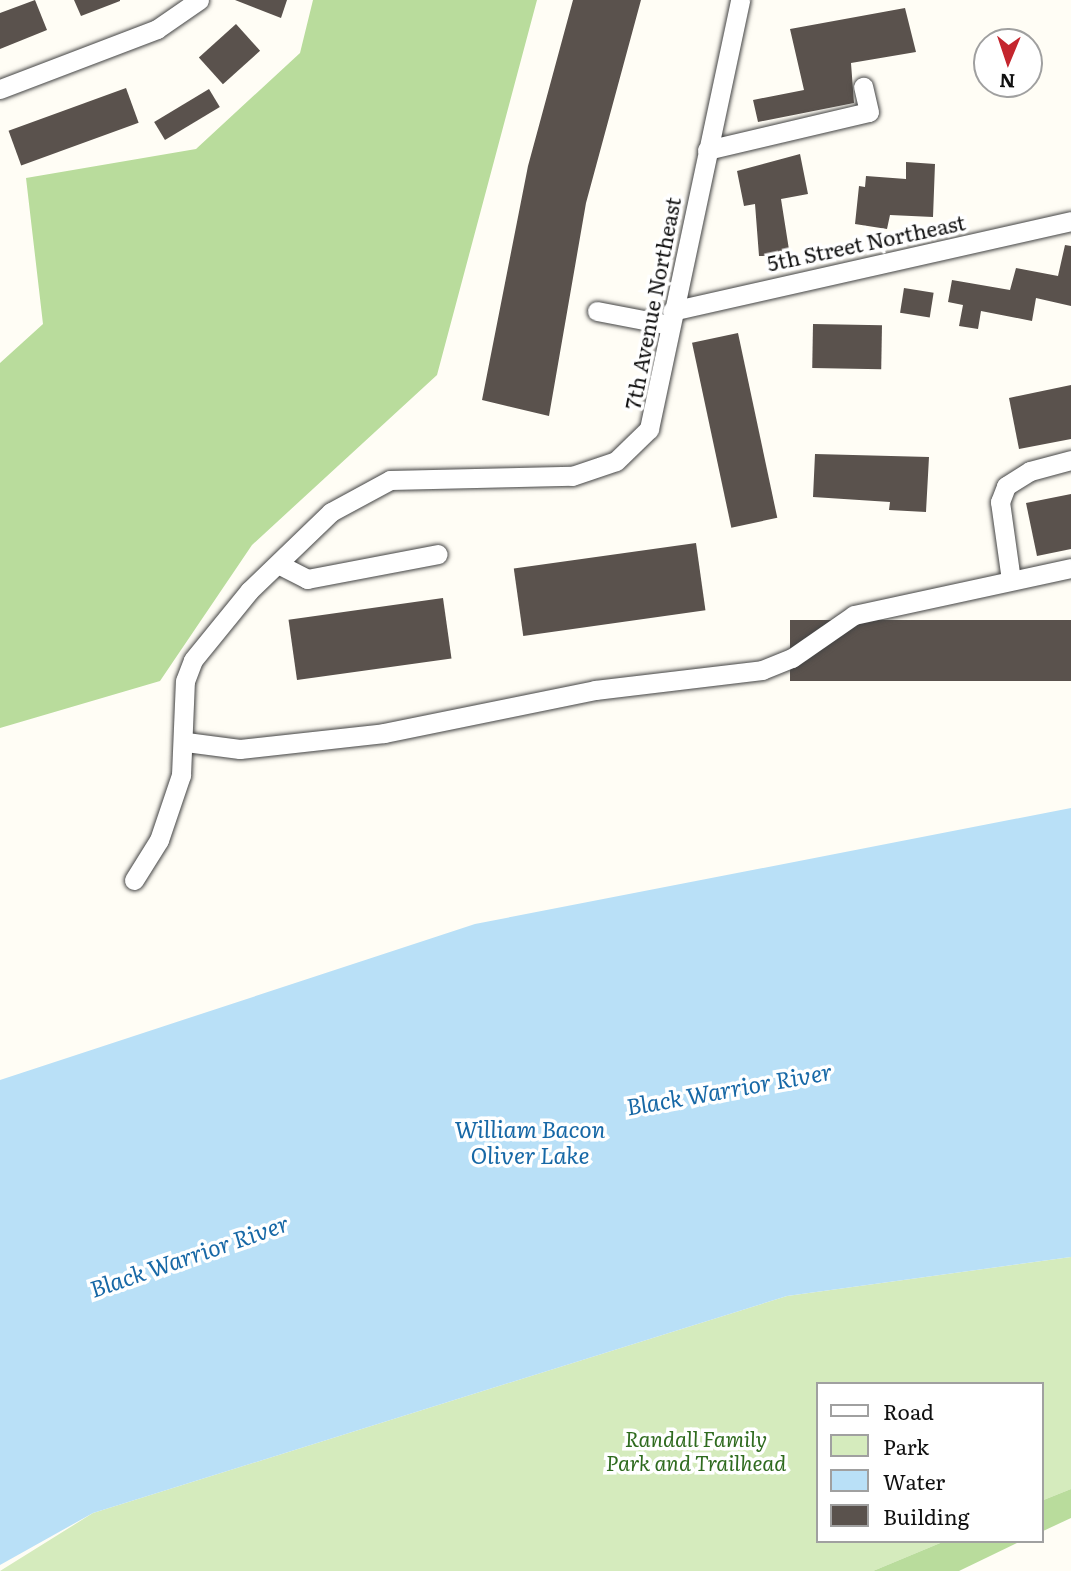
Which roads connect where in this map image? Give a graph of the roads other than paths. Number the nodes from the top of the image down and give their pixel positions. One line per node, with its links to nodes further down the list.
1 (199, 0): 4 (street)
2 (740, 0): 5 (street, 7th Avenue Northeast)
3 (863, 87): 5 (street)
4 (0, 89)
5 (707, 150): 8 (street, 7th Avenue Northeast)
6 (1071, 221): 8 (street, 5th Street Northeast)
7 (597, 311): 8 (street)
8 (671, 318): 11 (street, 7th Avenue Northeast)
9 (1071, 460): 13 (street)
10 (438, 554): 11 (street)
11 (283, 559): 14 (street, 7th Avenue Northeast)
12 (1071, 568): 13 (street)
13 (1011, 580): 14 (street)
14 (186, 742): 15 (street, 7th Avenue Northeast)
15 (134, 880)

